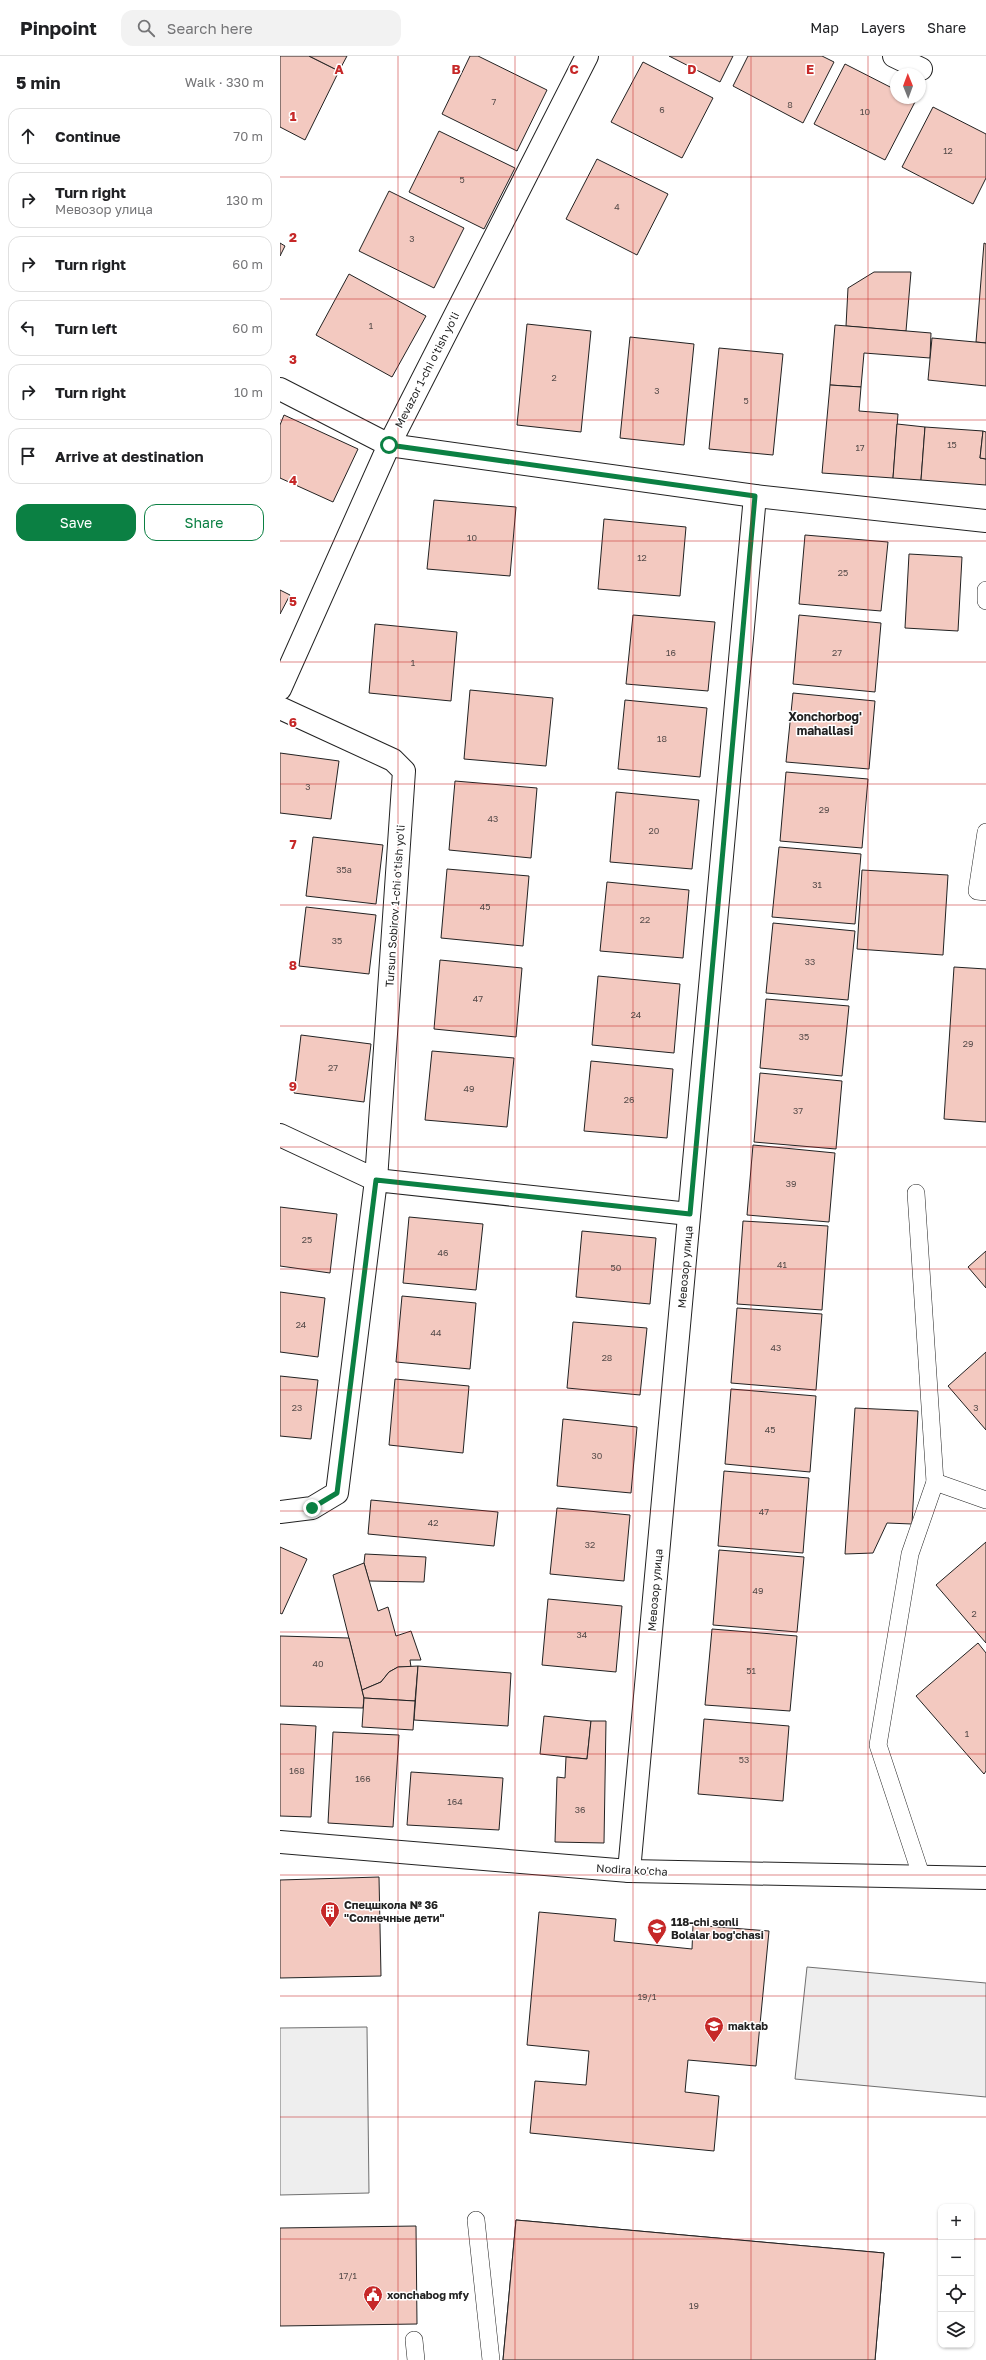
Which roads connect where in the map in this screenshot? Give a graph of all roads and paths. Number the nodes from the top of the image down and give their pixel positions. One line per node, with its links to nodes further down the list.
1 (587, 56): 5 (street, Mevazor 1-chi o'tish yo'li)
2 (894, 56): 3 (street)
3 (919, 68)
4 (280, 389): 5 (street)
5 (389, 445): 6 (street); 10 (street, Mevazor 1-chi o'tish yo'li)
6 (755, 496): 7 (street); 17 (street, Мевозор улица)
7 (986, 521)
8 (986, 590): 9 (lane)
9 (986, 601)
10 (280, 689)
11 (280, 708): 15 (street, Tursun Sobirov 1-chi o'tish yo'li)
12 (986, 832): 13 (lane)
13 (986, 892)
14 (280, 1135): 15 (street)
15 (376, 1180): 17 (street); 20 (street, Tursun Sobirov 1-chi o'tish yo'li)
16 (916, 1193): 18 (lane)
17 (690, 1214): 22 (street, Мевозор улица)
18 (935, 1482): 19 (lane); 23 (lane)
19 (986, 1500)
20 (280, 1512)
21 (280, 1842): 22 (street, Nodira ko'cha)
22 (629, 1871): 23 (street, Nodira ko'cha)
23 (922, 1878): 24 (street, Nodira ko'cha)
24 (986, 1878)
25 (476, 2220): 28 (lane)
26 (414, 2340): 27 (lane)
27 (416, 2360)
28 (491, 2360)

